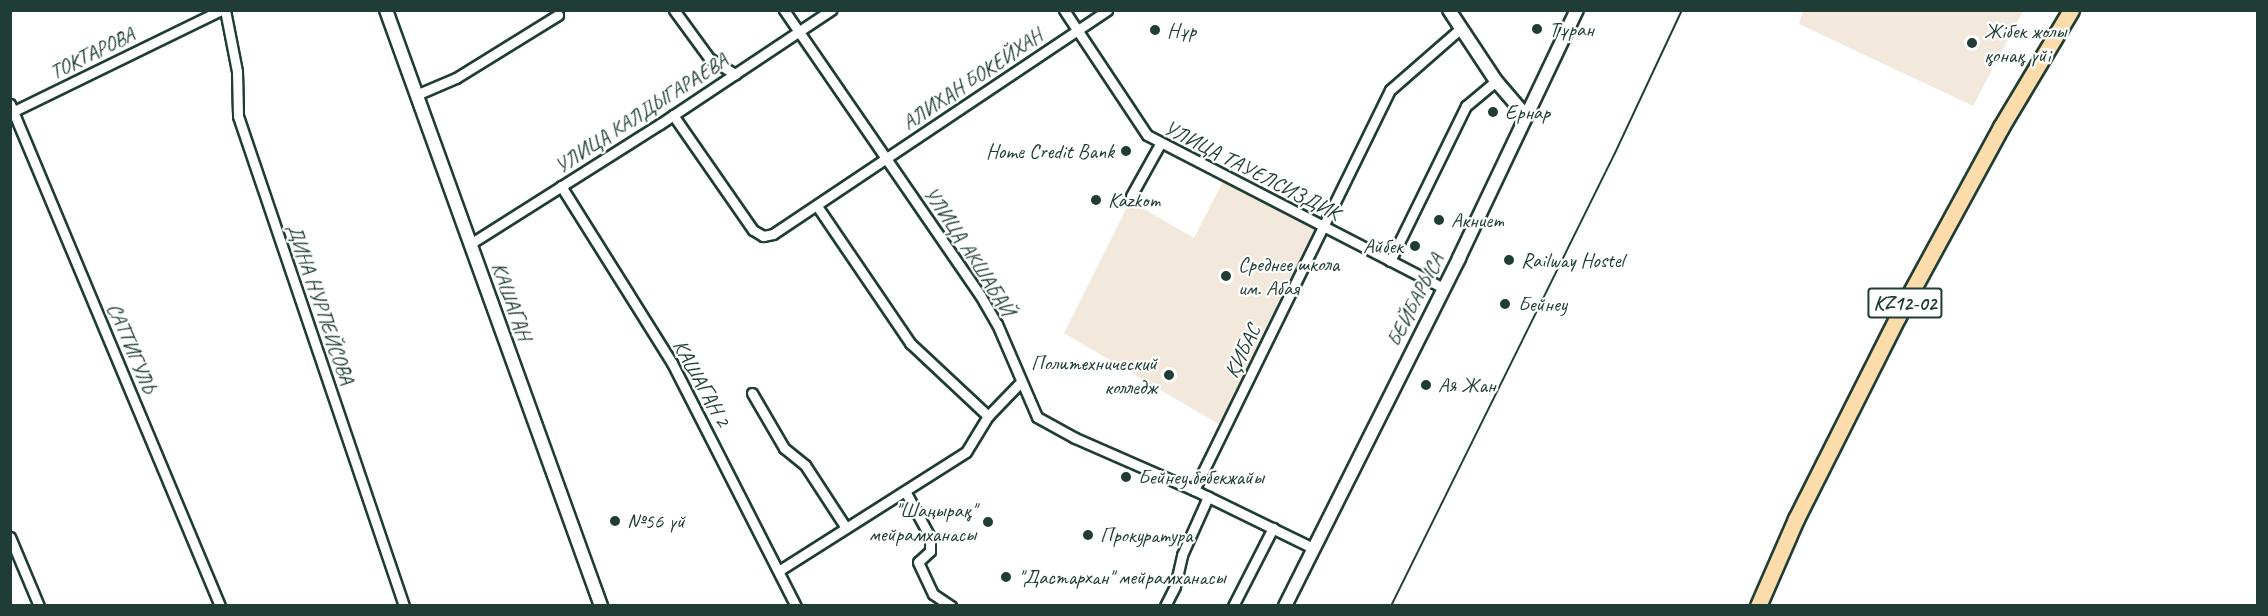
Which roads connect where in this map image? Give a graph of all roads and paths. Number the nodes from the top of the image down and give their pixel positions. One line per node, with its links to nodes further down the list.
1 (223, 10): 18 (street, ТОКТАРОВА); 43 (street, ДИНА НУРПЕЙСОВА)
2 (386, 10): 17 (street, КАШАГАН)
3 (674, 10): 15 (street)
4 (784, 10): 14 (street, УЛИЦА АКШАБАЙ)
5 (831, 10): 14 (street, УЛИЦА КАЛДЫГАРАЕВА)
6 (1064, 10): 13 (street, УЛИЦА ТАУЕЛСИЗДИК)
7 (1107, 10): 13 (street, АЛИХАН БОКЕЙХАН)
8 (1449, 10): 12 (street)
9 (1577, 10): 20 (street, БЕЙБАРЫСА)
10 (2071, 10): 50 (highway, KZ12-02)
11 (558, 15): 17 (street)
12 (1461, 28): 16 (street); 26 (street, ҚИБАС)
13 (1077, 30): 21 (street, УЛИЦА ТАУЕЛСИЗДИК); 22 (street, АЛИХАН БОКЕЙХАН)
14 (799, 31): 15 (street, УЛИЦА КАЛДЫГАРАЕВА); 22 (street, УЛИЦА АКШАБАЙ)
15 (735, 74): 19 (street, УЛИЦА КАЛДЫГАРАЕВА)
16 (1496, 81): 20 (street); 28 (street)
17 (416, 95): 27 (street, КАШАГАН)
18 (12, 109): 42 (street, САТТИГУЛЬ)
19 (674, 115): 23 (street, УЛИЦА КАЛДЫГАРАЕВА); 25 (street, АЛИХАН БОКЕЙХАН)
20 (1526, 116): 29 (street, БЕЙБАРЫСА)
21 (1160, 144): 24 (street); 26 (street, УЛИЦА ТАУЕЛСИЗДИК)
22 (887, 158): 25 (street, АЛИХАН БОКЕЙХАН); 30 (street, УЛИЦА АКШАБАЙ)
23 (561, 186): 27 (street, УЛИЦА КАЛДЫГАРАЕВА); 40 (street, КАШАГАН 2)
24 (1131, 195)
25 (817, 206): 32 (street)
26 (1323, 227): 28 (street, УЛИЦА ТАУЕЛСИЗДИК); 33 (street, ҚИБАС)
27 (470, 244): 44 (street, КАШАГАН)
28 (1390, 261): 29 (street, УЛИЦА ТАУЕЛСИЗДИК)
29 (1443, 288): 39 (street, БЕЙБАРЫСА)
30 (1020, 383): 32 (street); 33 (street, УЛИЦА АКШАБАЙ)
31 (752, 393): 36 (street)
32 (988, 416): 34 (street)
33 (1194, 490): 35 (street, УЛИЦА АКШАБАЙ)
34 (905, 491): 36 (street); 46 (street)
35 (1208, 497): 37 (street, УЛИЦА АКШАБАЙ); 47 (street)
36 (846, 528): 40 (street)
37 (1273, 528): 39 (street, УЛИЦА АКШАБАЙ); 48 (street)
38 (10, 537): 41 (street)
39 (1314, 548): 49 (street, БЕЙБАРЫСА)
40 (780, 570): 45 (street, КАШАГАН 2)
41 (39, 606)
42 (220, 606)
43 (404, 606)
44 (602, 606)
45 (796, 606)
46 (951, 606)
47 (1166, 606)
48 (1233, 606)
49 (1285, 606)
50 (1758, 606)

